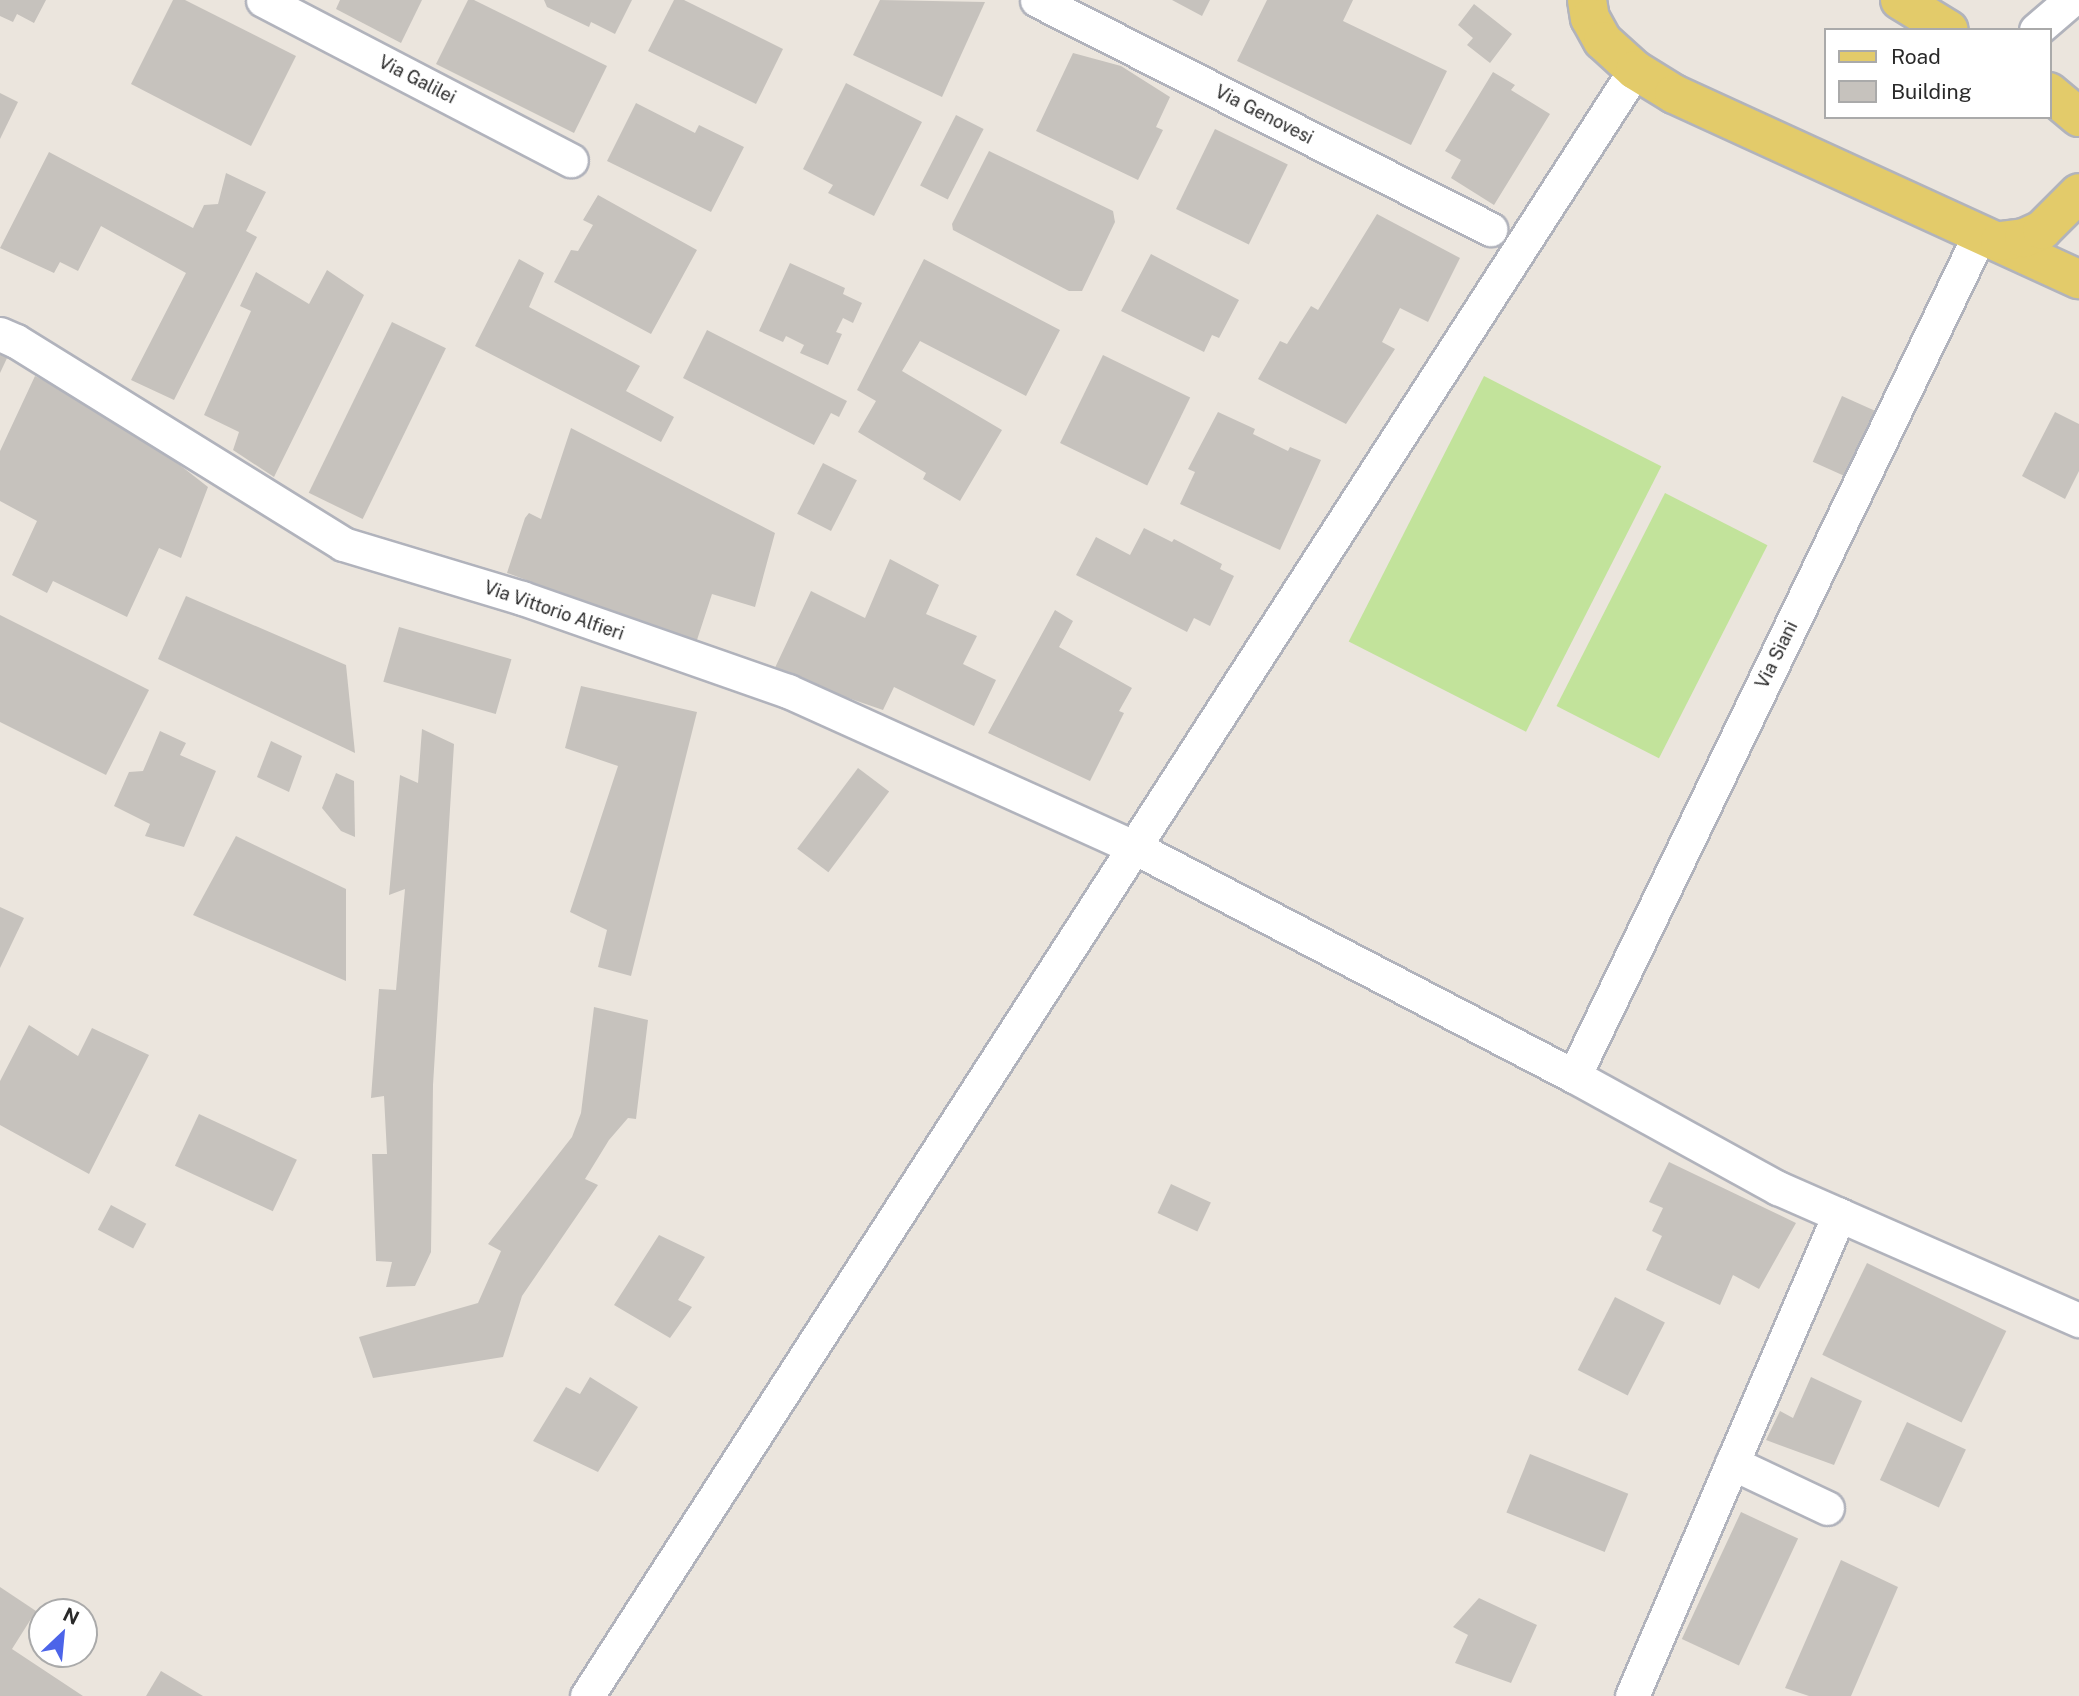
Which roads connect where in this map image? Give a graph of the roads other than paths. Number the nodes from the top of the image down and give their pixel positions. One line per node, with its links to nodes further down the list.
1 (263, 0): 11 (street, Via Galilei)
2 (1037, 0): 13 (street, Via Genovesi)
3 (1900, 0): 6 (main road)
4 (2071, 0): 7 (street)
5 (1582, 6): 8 (main road)
6 (1946, 28)
7 (2038, 28)
8 (1635, 70): 14 (main road); 17 (street)
9 (2051, 94): 10 (main road)
10 (2079, 117)
11 (571, 160)
12 (2079, 193): 14 (main road)
13 (1490, 229)
14 (1990, 238): 15 (main road); 18 (street, Via Siani)
15 (2079, 279)
16 (0, 334): 17 (street, Via Vittorio Alfieri)
17 (1132, 846): 18 (street, Via Vittorio Alfieri); 23 (street)
18 (1574, 1076): 19 (street, Via Vittorio Alfieri)
19 (1839, 1215): 20 (street, Via Vittorio Alfieri); 21 (street)
20 (2079, 1320)
21 (1732, 1463): 22 (street); 24 (street)
22 (1827, 1508)
23 (587, 1696)
24 (1632, 1696)

